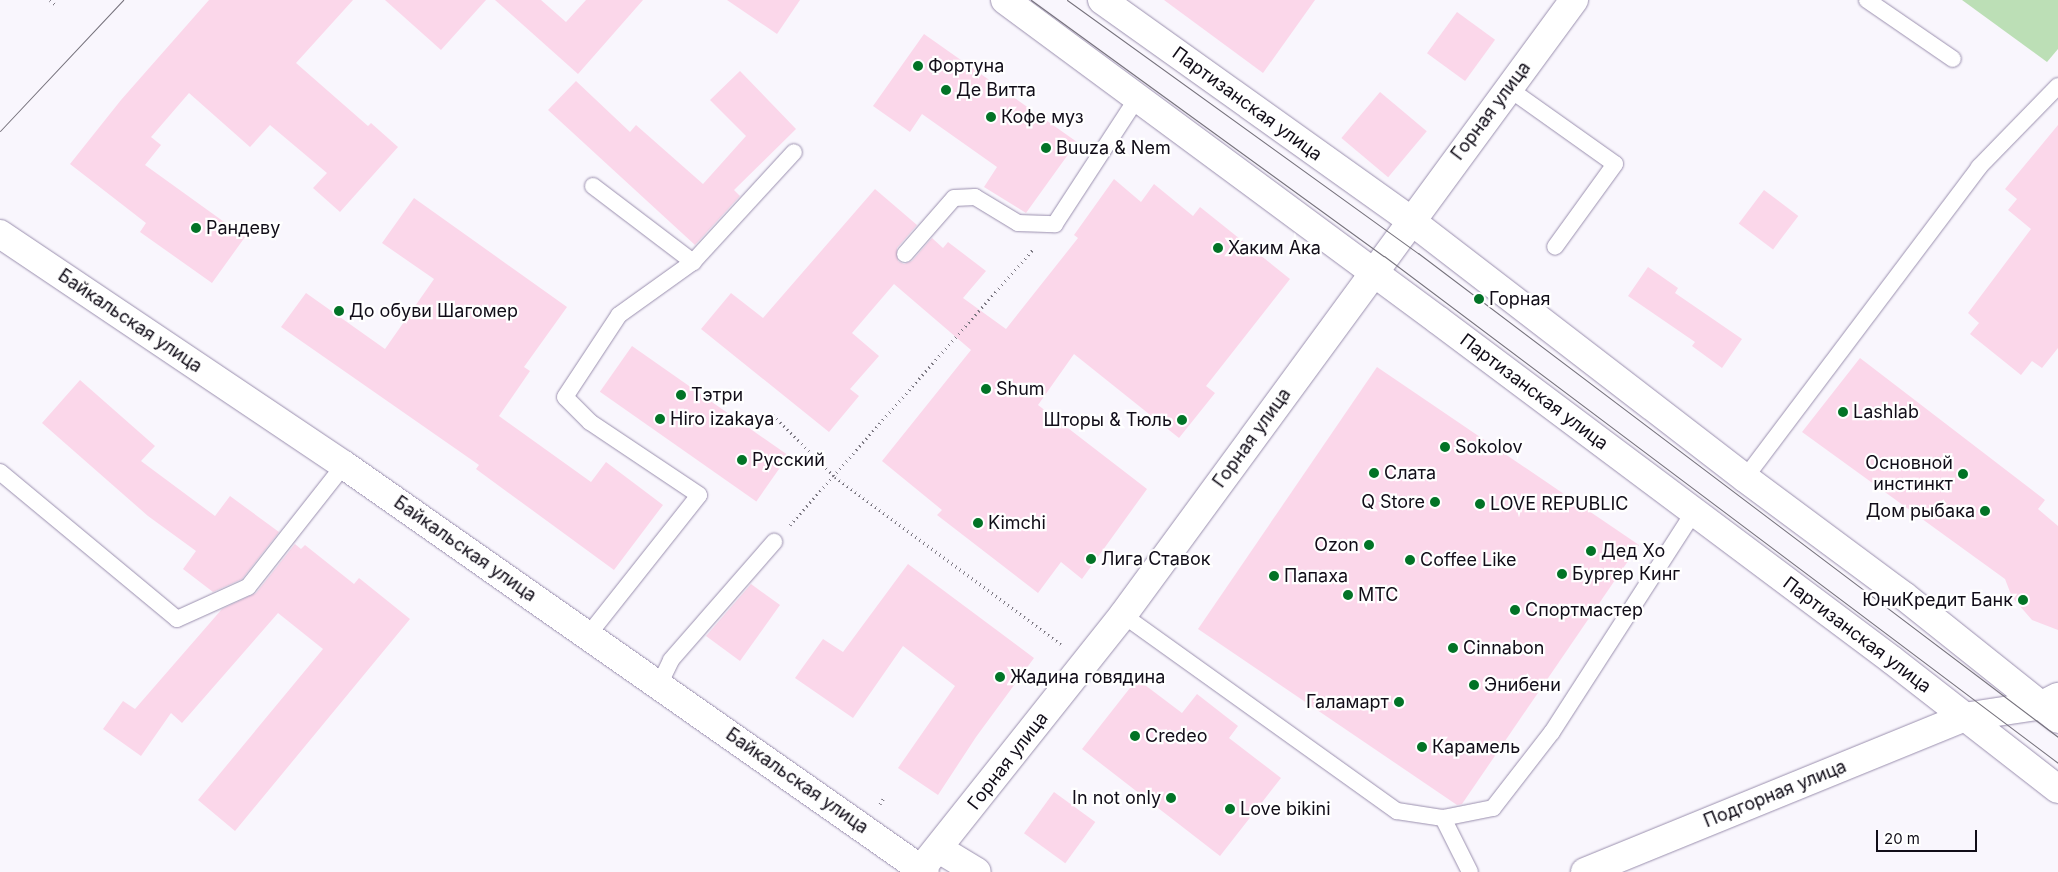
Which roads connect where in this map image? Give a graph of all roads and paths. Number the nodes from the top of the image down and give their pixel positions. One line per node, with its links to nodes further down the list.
1 (50, 0): 6 (path)
2 (1005, 0): 10 (street, Партизанская улица)
3 (1102, 0): 13 (street, Партизанская улица)
4 (1574, 0): 9 (street, Горная улица)
5 (1867, 0): 7 (lane)
6 (54, 4)
7 (1953, 60)
8 (2058, 86): 24 (lane)
9 (1508, 88): 13 (street, Горная улица); 16 (lane)
10 (1137, 98): 14 (lane); 19 (street, Партизанская улица)
11 (794, 152): 18 (lane)
12 (593, 186): 18 (lane)
13 (1410, 220): 19 (street, Горная улица); 24 (street, Партизанская улица)
14 (1055, 224): 17 (lane); 23 (path)
15 (0, 234): 21 (street, Байкальская улица)
16 (1554, 247)
17 (905, 254)
18 (693, 262): 28 (lane)
19 (1372, 271): 25 (street, Партизанская улица); 27 (street, Горная улица)
20 (773, 415): 23 (path)
21 (344, 465): 22 (lane); 28 (street, Байкальская улица)
22 (0, 472)
23 (835, 476): 26 (path); 29 (path)
24 (1744, 478): 31 (street, Партизанская улица)
25 (1694, 512): 32 (street, Партизанская улица); 34 (lane)
26 (774, 542): 30 (lane)
27 (1123, 615): 29 (street, Горная улица); 34 (lane)
28 (589, 634): 30 (street, Байкальская улица)
29 (1085, 663): 35 (street, Горная улица)
30 (660, 683): 36 (street, Байкальская улица)
31 (2053, 707): 32 (street, Подгорная улица)
32 (1964, 716): 33 (street, Партизанская улица); 39 (street, Подгорная улица)
33 (2058, 789)
34 (1443, 818): 38 (lane)
35 (939, 849): 36 (street, Горная улица); 37 (street)
36 (921, 871)
37 (977, 872)
38 (1470, 872)
39 (1585, 872)

